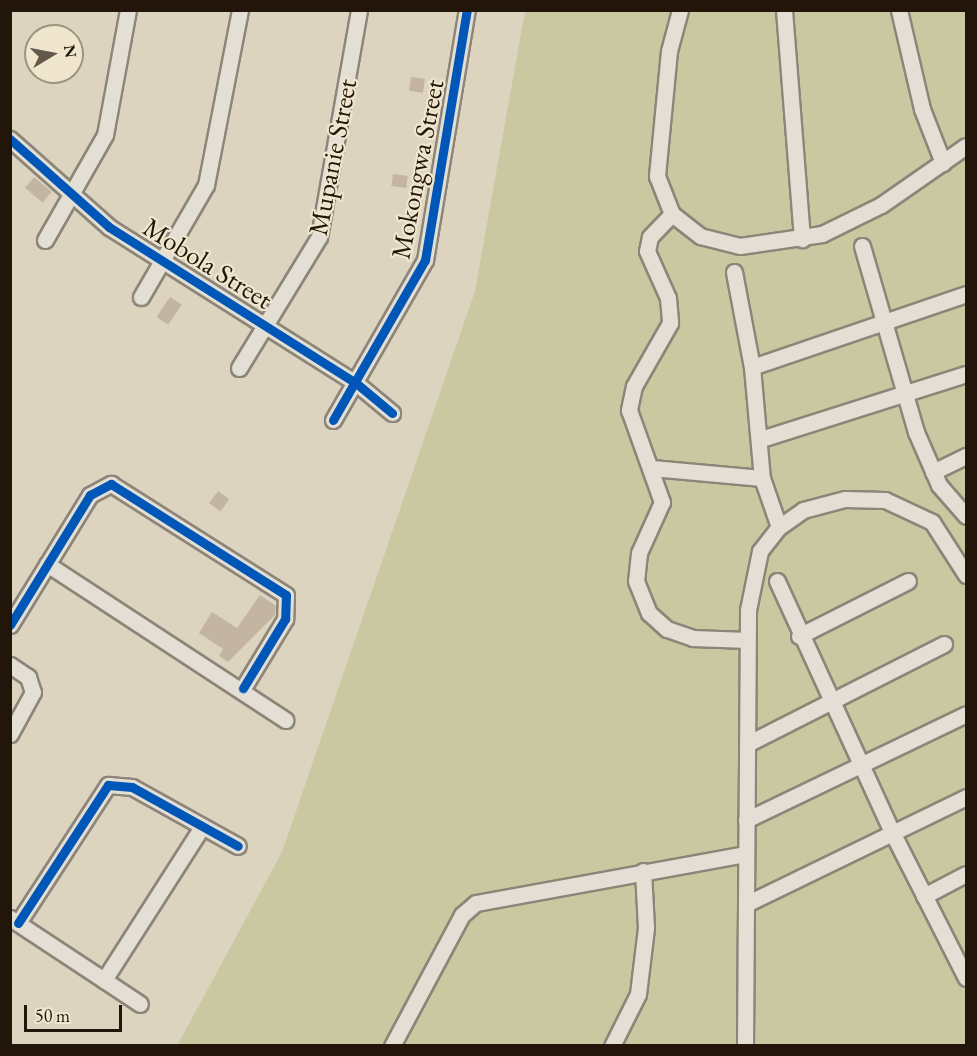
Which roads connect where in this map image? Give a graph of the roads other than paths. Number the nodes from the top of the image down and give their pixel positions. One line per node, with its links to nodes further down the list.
1 (128, 10): 11 (street)
2 (240, 10): 16 (street)
3 (359, 10): 20 (street, Mupanie Street)
4 (467, 10): 25 (street, Mokongwa Street)
5 (680, 10): 12 (street)
6 (784, 10): 13 (street)
7 (899, 10): 10 (street)
8 (10, 139): 11 (street, Mobola Street)
9 (966, 146): 10 (street)
10 (943, 163): 13 (street)
11 (71, 197): 14 (street); 16 (street, Mobola Street)
12 (672, 214): 13 (street); 31 (street)
13 (802, 239)
14 (45, 240)
15 (862, 246): 21 (street)
16 (161, 260): 19 (street); 20 (street, Mobola Street)
17 (734, 272): 22 (street)
18 (966, 294): 21 (street)
19 (141, 297)
20 (266, 325): 23 (street, Mobola Street); 25 (street, Mobola Street)
21 (885, 325): 22 (street); 26 (street)
22 (752, 367): 29 (street)
23 (239, 368)
24 (966, 374): 26 (street)
25 (356, 383): 27 (street, Mobola Street); 28 (street, Mokongwa Street)
26 (906, 397): 29 (street); 32 (street)
27 (392, 412)
28 (333, 420)
29 (761, 439): 33 (street)
30 (966, 456): 32 (street)
31 (652, 468): 33 (street); 42 (street)
32 (933, 471): 34 (street)
33 (762, 478): 35 (street)
34 (966, 516)
35 (778, 527): 37 (street); 42 (street)
36 (48, 564): 40 (street); 45 (street); 45 (street)
37 (966, 575)
38 (777, 580): 41 (street)
39 (908, 581): 41 (street)
40 (10, 624)
41 (799, 636): 46 (street)
42 (747, 640): 50 (street)
43 (944, 644): 46 (street)
44 (10, 665): 49 (street)
45 (243, 688): 48 (street)
46 (832, 702): 50 (street); 51 (street)
47 (966, 714): 51 (street)
48 (285, 720)
49 (10, 734)
50 (747, 744): 53 (street)
51 (862, 767): 53 (street); 55 (street)
52 (966, 797): 55 (street)
53 (746, 820): 57 (street)
54 (201, 827): 56 (street); 62 (street); 64 (street)
55 (894, 836): 60 (street); 61 (street)
56 (238, 846)
57 (746, 854): 58 (street); 61 (street)
58 (643, 872): 66 (street); 67 (street)
59 (966, 874): 60 (street)
60 (924, 896): 63 (street)
61 (746, 904): 68 (street)
62 (14, 921): 64 (street)
63 (966, 978)
64 (104, 980): 65 (street)
65 (140, 1004)
66 (392, 1046)
67 (612, 1046)
68 (745, 1046)

